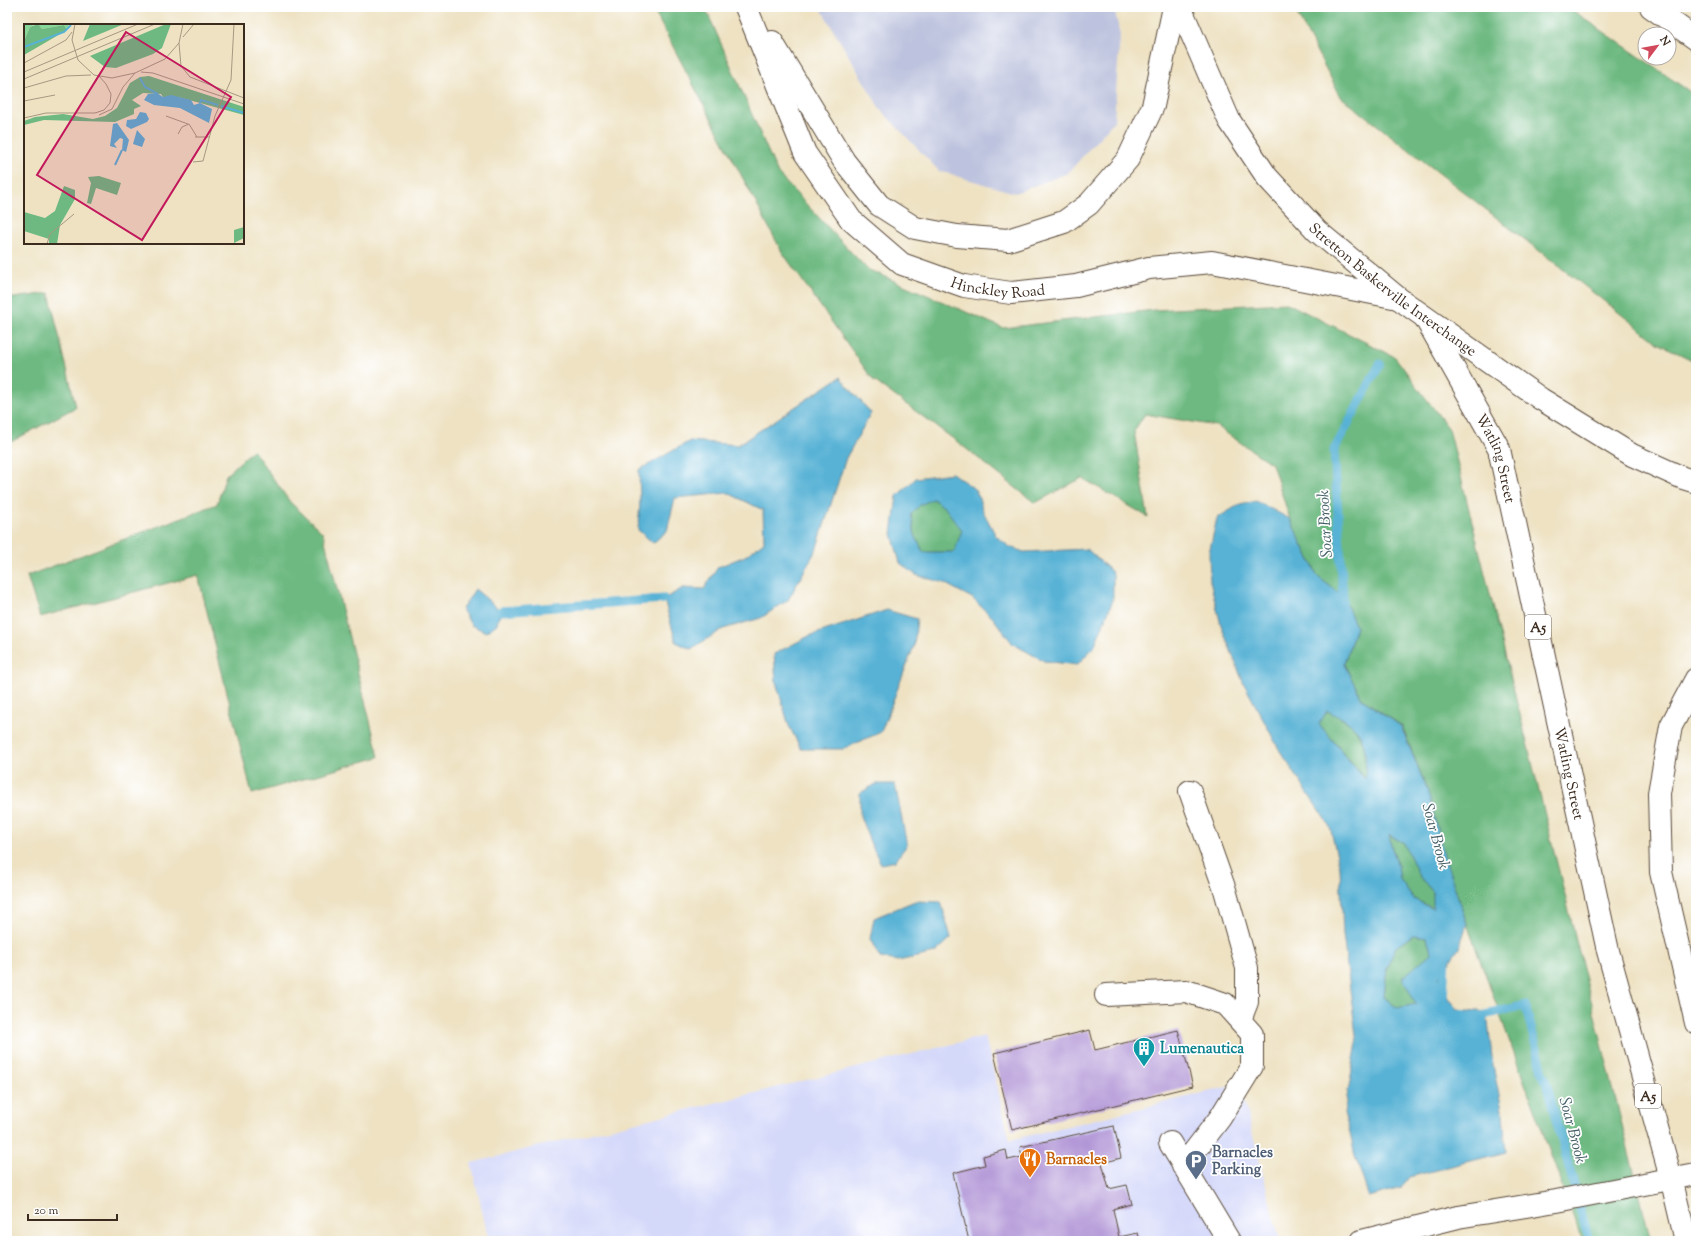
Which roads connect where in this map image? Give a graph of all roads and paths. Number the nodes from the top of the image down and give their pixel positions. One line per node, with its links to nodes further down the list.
1 (746, 7): 7 (main road, Hinckley Road)
2 (751, 7): 3 (main road)
3 (1174, 7)
4 (1180, 7): 7 (main road, Stretton Baskerville Interchange)
5 (1651, 7): 6 (main road)
6 (1696, 39)
7 (1398, 298): 8 (main road, Stretton Baskerville Interchange)
8 (1426, 319): 9 (main road, Stretton Baskerville Interchange); 18 (main road, Watling Street / A5)
9 (1696, 482)
10 (1696, 679): 14 (main road)
11 (1190, 791): 13 (main road)
12 (1106, 995): 13 (main road)
13 (1240, 1020): 16 (main road)
14 (1696, 1022)
15 (1170, 1143): 16 (main road)
16 (1183, 1166): 19 (main road)
17 (1696, 1174): 18 (main road)
18 (1672, 1178): 20 (main road); 21 (main road, Watling Street / A5)
19 (1229, 1241)
20 (1362, 1241)
21 (1686, 1241)

